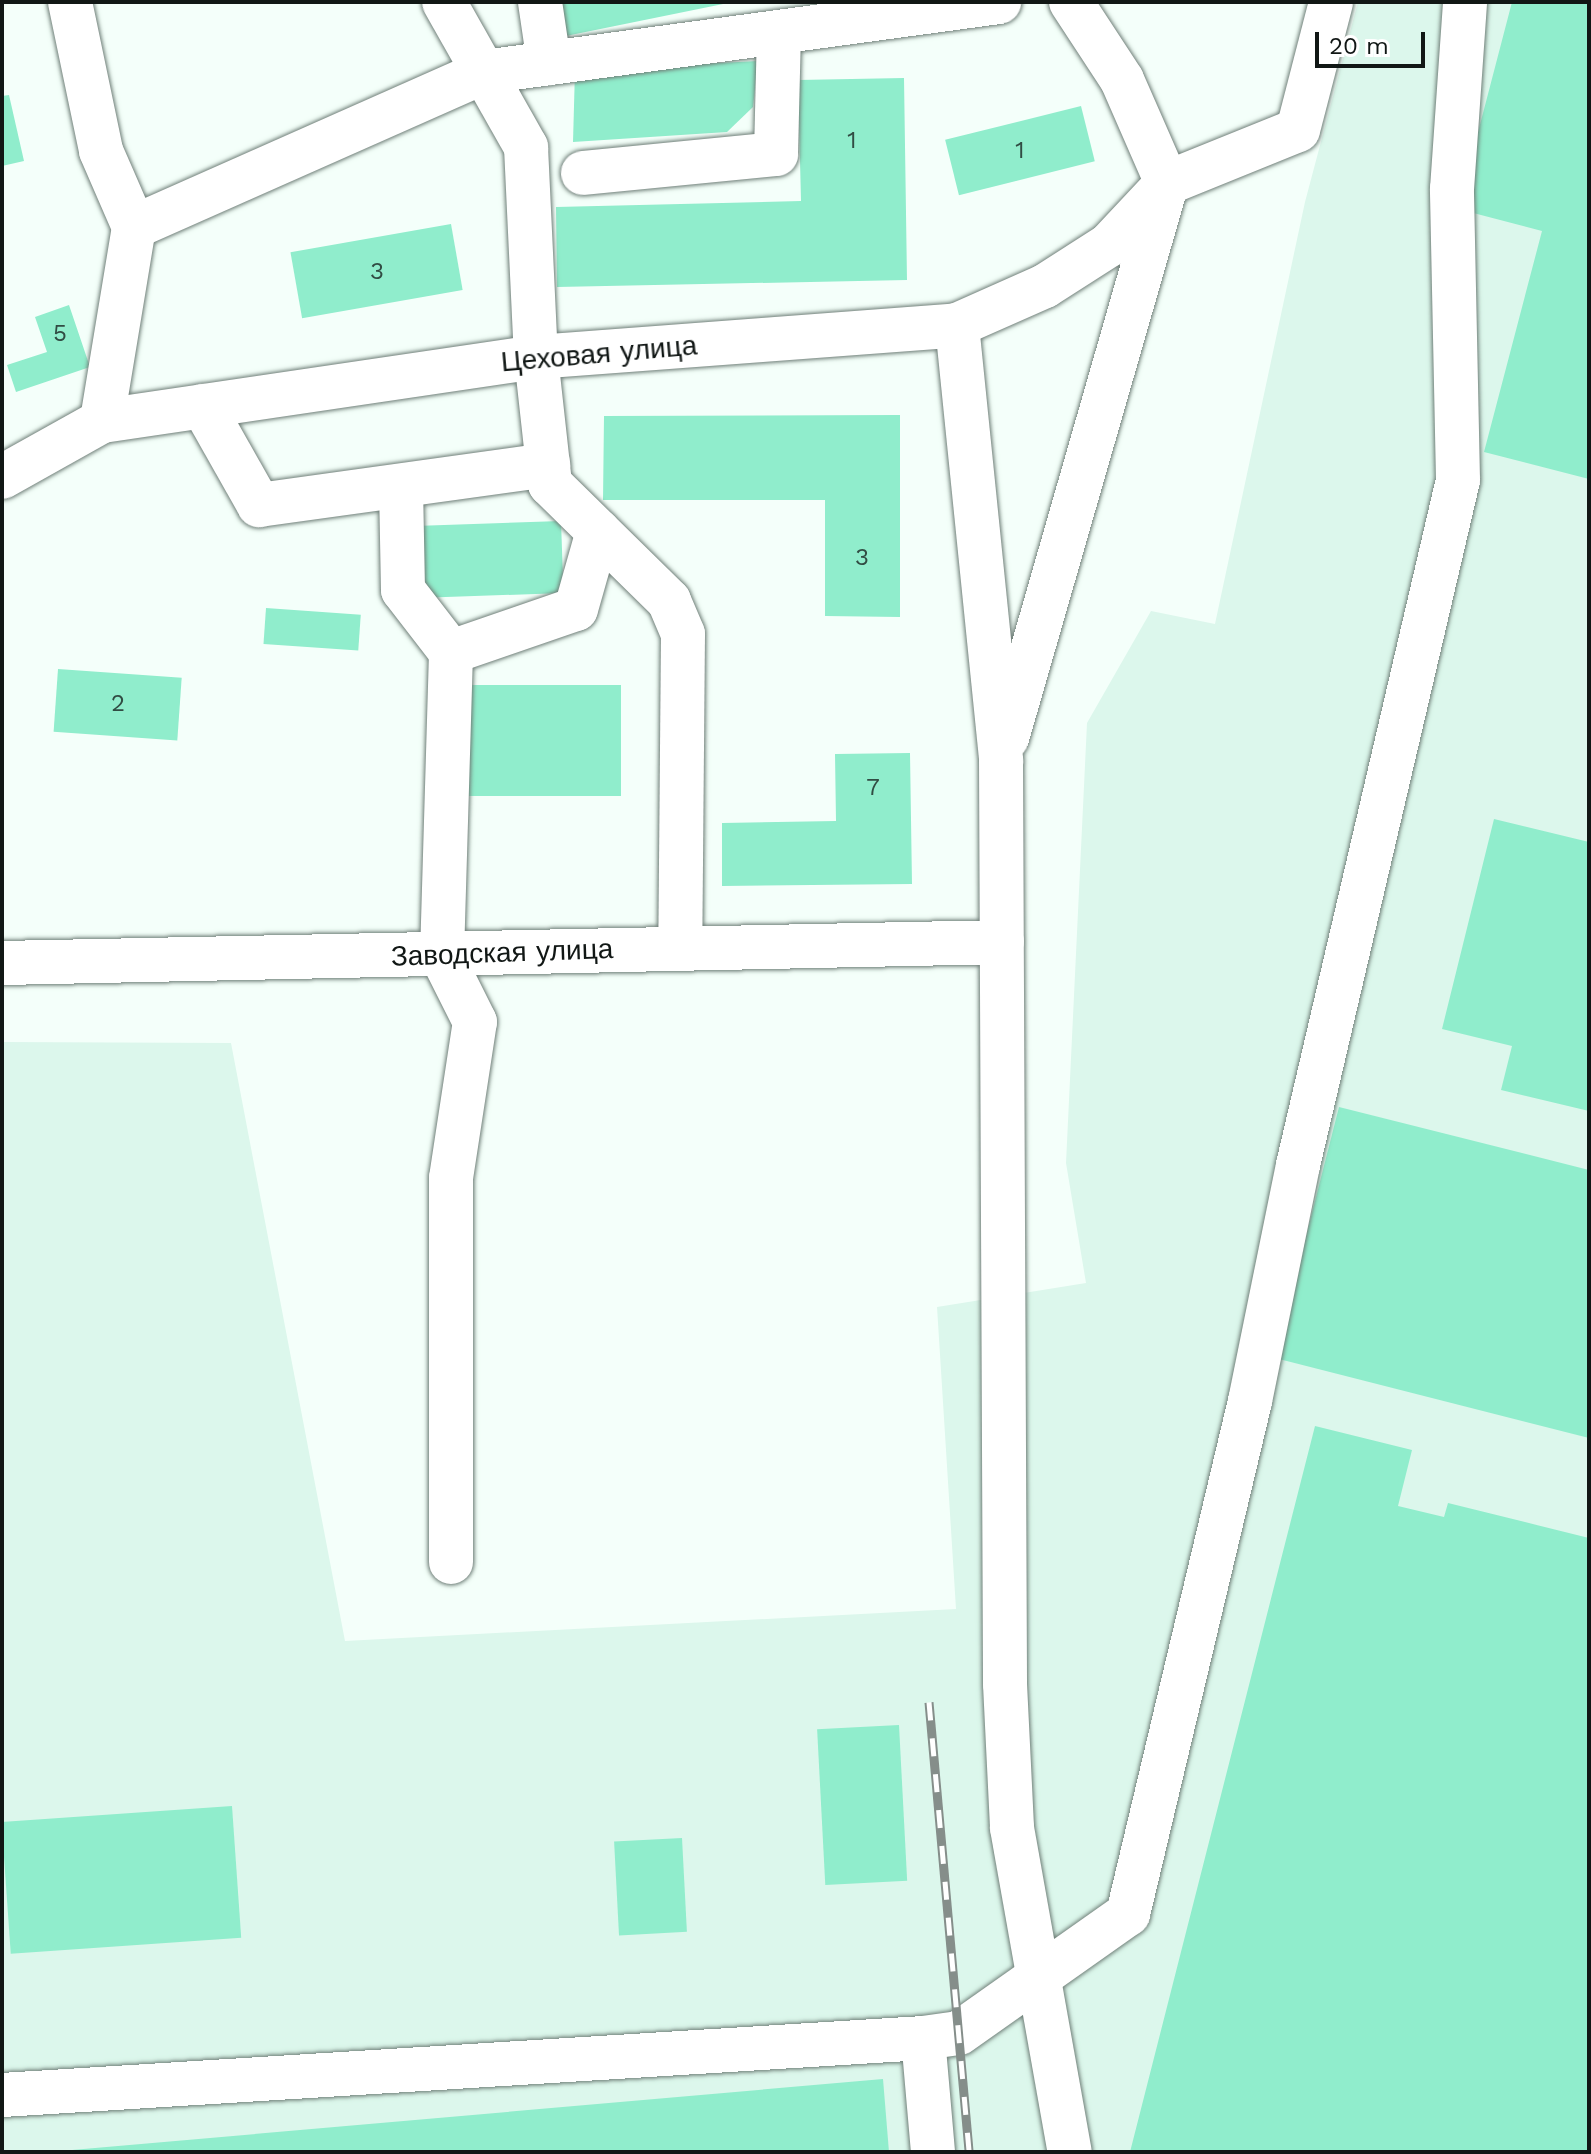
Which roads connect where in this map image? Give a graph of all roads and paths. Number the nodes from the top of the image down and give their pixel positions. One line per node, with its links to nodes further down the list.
1 (70, 2): 13 (street)
2 (444, 2): 10 (street)
3 (540, 2): 9 (street)
4 (999, 2): 8 (street)
5 (1071, 2): 12 (street)
6 (1331, 2): 12 (street)
7 (1465, 2): 29 (street)
8 (779, 32): 9 (street); 11 (street)
9 (549, 63): 10 (street)
10 (484, 72): 13 (street); 15 (street)
11 (583, 173)
12 (1167, 183): 14 (street, Цеховая улица); 23 (street)
13 (134, 227): 17 (street)
14 (957, 325): 15 (street, Цеховая улица); 23 (street)
15 (536, 357): 16 (street, Цеховая улица); 18 (street)
16 (203, 406): 17 (street, Цеховая улица); 20 (street)
17 (102, 421): 19 (street, Цеховая улица)
18 (548, 465): 20 (street); 21 (street)
19 (2, 477)
20 (401, 486): 22 (street)
21 (598, 531): 22 (street); 25 (street)
22 (451, 652): 26 (street)
23 (1001, 761): 24 (street)
24 (1002, 942): 25 (street, Заводская улица); 29 (street)
25 (680, 947): 26 (street, Заводская улица)
26 (442, 956): 27 (street, Заводская улица); 28 (street)
27 (2, 963)
28 (451, 1562)
29 (1039, 1978): 30 (street); 33 (street)
30 (923, 2038): 31 (street); 32 (street)
31 (2, 2095)
32 (933, 2152)
33 (1070, 2152)

